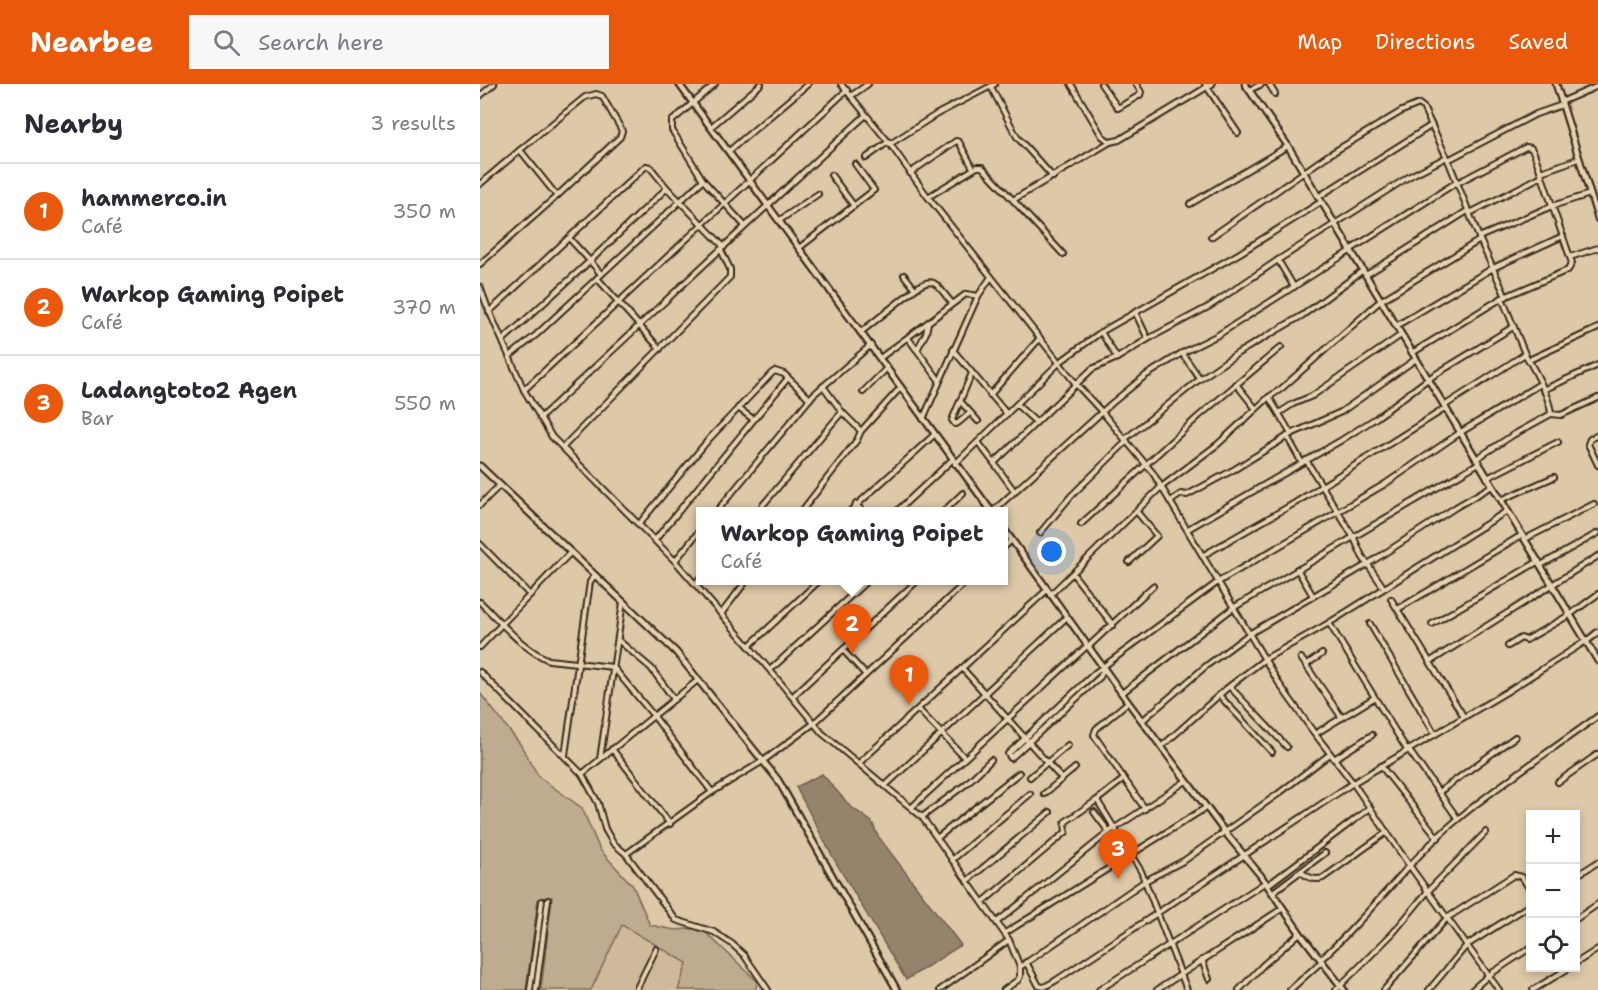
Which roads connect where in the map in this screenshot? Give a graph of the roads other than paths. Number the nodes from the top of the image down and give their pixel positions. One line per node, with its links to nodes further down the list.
1 (494, 84): 21 (street)
2 (680, 84): 23 (street)
3 (715, 84): 23 (street)
4 (761, 84): 27 (street)
5 (808, 84): 33 (street)
6 (841, 84): 18 (street)
7 (868, 84): 22 (street)
8 (1071, 84): 29 (street)
9 (1101, 84): 10 (street)
10 (1136, 84)
11 (1245, 84): 19 (street)
12 (1262, 84): 19 (street)
13 (1269, 84): 20 (street)
14 (1556, 84): 24 (street)
15 (993, 85): 30 (street); 43 (street)
16 (1208, 85): 28 (street); 29 (street)
17 (1598, 86): 24 (street)
18 (847, 90): 22 (street); 44 (street)
19 (1249, 90): 31 (street)
20 (1275, 94)
21 (480, 96)
22 (851, 96): 25 (street)
23 (694, 103): 27 (street); 45 (street)
24 (1562, 103): 35 (street); 36 (street)
25 (866, 115): 30 (street); 57 (street)
26 (1432, 125): 35 (street); 39 (street); 54 (street)
27 (711, 127): 33 (street)
28 (1238, 133)
29 (1110, 142): 43 (street)
30 (889, 143): 34 (street); 40 (street)
31 (1288, 146): 39 (street); 58 (street)
32 (520, 150): 47 (street); 51 (street); 51 (street)
33 (729, 151): 44 (street)
34 (866, 158)
35 (1447, 159): 46 (street); 64 (street)
36 (1578, 159): 41 (street); 50 (street)
37 (855, 164): 59 (street)
38 (973, 168): 40 (street); 52 (street); 53 (street)
39 (1303, 172): 54 (street); 68 (street)
40 (910, 173): 52 (street)
41 (1541, 174): 46 (street); 60 (street); 61 (street)
42 (831, 175): 59 (street)
43 (1053, 177): 53 (street)
44 (749, 179): 56 (street); 57 (street)
45 (703, 180): 55 (street); 56 (street)
46 (1457, 183): 61 (street); 74 (street)
47 (480, 184)
48 (667, 188): 55 (street); 69 (street); 78 (street)
49 (818, 194): 63 (street)
50 (1590, 194): 60 (street); 62 (street)
51 (557, 196): 79 (street)
52 (928, 197): 84 (street)
53 (1013, 200): 75 (street)
54 (1320, 200): 64 (street); 95 (street)
55 (680, 201): 65 (street); 82 (street)
56 (724, 204): 65 (street); 66 (street)
57 (768, 204): 63 (street); 66 (street)
58 (1191, 204)
59 (854, 206): 71 (street)
60 (1552, 206): 67 (street); 70 (street)
61 (1469, 211): 70 (street); 81 (street)
62 (1598, 219)
63 (780, 220): 71 (street)
64 (1335, 224): 74 (street); 77 (street)
65 (702, 225): 73 (street); 92 (street)
66 (746, 226): 73 (street)
67 (1563, 236): 76 (street); 80 (street)
68 (1211, 237)
69 (569, 238): 78 (street); 94 (street)
70 (1479, 239): 80 (street); 91 (street)
71 (800, 248): 101 (street)
72 (1598, 248): 76 (street)
73 (722, 249): 97 (street); 110 (street)
74 (1350, 251): 81 (street); 87 (street)
75 (1063, 254)
76 (1570, 257): 90 (street)
77 (1278, 260): 87 (street); 106 (street)
78 (590, 261): 82 (street); 107 (street)
79 (480, 264)
80 (1493, 268): 90 (street); 98 (street)
81 (1364, 273): 91 (street); 126 (street)
82 (602, 274): 85 (street)
83 (904, 275): 88 (street)
84 (991, 277): 89 (street); 105 (street)
85 (597, 278): 92 (street); 116 (street)
86 (480, 287): 94 (street)
87 (1294, 287): 113 (street)
88 (915, 289): 93 (street); 101 (street)
89 (978, 296): 93 (street); 112 (street)
90 (1504, 298): 99 (street); 114 (street)
91 (1380, 301): 98 (street); 138 (street)
92 (619, 302): 97 (street); 134 (street)
93 (952, 303): 96 (street)
94 (489, 312): 107 (street)
95 (1135, 312): 102 (street); 106 (street)
96 (928, 323): 104 (street); 111 (street)
97 (639, 326): 110 (street); 152 (street)
98 (1396, 326): 103 (street)
99 (1513, 327): 115 (street); 127 (street)
100 (1598, 328): 120 (street)
101 (861, 332): 108 (street)
102 (1101, 332): 118 (street); 121 (street)
103 (1401, 335): 114 (street); 149 (street)
104 (908, 338): 111 (street); 117 (street)
105 (1040, 338): 121 (street); 137 (street)
106 (1148, 339): 118 (street)
107 (503, 340): 116 (street)
108 (870, 345): 117 (street); 132 (street)
109 (1281, 347): 130 (street)
110 (660, 348): 165 (street)
111 (917, 350): 128 (street)
112 (952, 350): 124 (street); 128 (street)
113 (1182, 353): 126 (street); 147 (street)
114 (1412, 353): 119 (street)
115 (1525, 354): 120 (street); 143 (street)
116 (510, 356): 134 (street)
117 (880, 358): 123 (street)
118 (1117, 358): 129 (street)
119 (1416, 358): 127 (street); 160 (street)
120 (1529, 360): 131 (street)
121 (1060, 362): 129 (street); 142 (street)
122 (1598, 365): 135 (street)
123 (887, 368): 133 (street); 136 (street)
124 (972, 373): 137 (street); 141 (street)
125 (788, 378): 140 (street); 144 (street); 153 (street)
126 (1200, 379): 162 (street)
127 (1428, 379): 143 (street); 166 (street)
128 (940, 381): 154 (street)
129 (1076, 384): 147 (street); 156 (street)
130 (1236, 384): 145 (street); 170 (street)
131 (1540, 384): 135 (street); 158 (street)
132 (823, 387): 140 (street); 146 (street)
133 (901, 387): 154 (street); 157 (street)
134 (524, 390): 152 (street)
135 (1543, 390): 151 (street)
136 (863, 392)
137 (990, 395): 150 (street)
138 (1269, 397): 145 (street); 149 (street)
139 (1598, 398): 151 (street)
140 (810, 399): 186 (street)
141 (960, 401): 148 (street); 148 (street)
142 (1017, 405): 150 (street); 156 (street)
143 (1445, 407): 158 (street); 176 (street)
144 (738, 408): 153 (street); 198 (street)
145 (1256, 409): 178 (street)
146 (842, 412): 157 (street); 187 (street)
147 (1102, 412): 162 (street); 179 (street)
148 (970, 413): 155 (street)
149 (1279, 413): 160 (street)
150 (1007, 414): 163 (street)
151 (1551, 414): 167 (street)
152 (540, 418): 165 (street)
153 (753, 419): 207 (street)
154 (923, 419): 159 (street)
155 (978, 421)
156 (1036, 423): 169 (street)
157 (861, 431): 188 (street)
158 (1461, 432): 167 (street); 195 (street)
159 (934, 435): 168 (street); 183 (street)
160 (1289, 435): 166 (street); 182 (street)
161 (1598, 435): 171 (street)
162 (1126, 440): 170 (street); 201 (street)
163 (978, 442): 168 (street); 169 (street)
164 (1558, 442): 174 (street)
165 (563, 447): 198 (street)
166 (1304, 461): 176 (street); 200 (street)
167 (1477, 461): 174 (street); 206 (street)
168 (954, 462): 191 (street); 193 (street)
169 (994, 464): 179 (street)
170 (1146, 465): 178 (street); 199 (street)
171 (1598, 465)
172 (480, 466): 175 (street)
173 (1554, 477): 181 (street)
174 (1487, 478): 177 (street)
175 (500, 485): 185 (street); 211 (street)
176 (1322, 486): 195 (street); 212 (street)
177 (1492, 486): 181 (street); 217 (street)
178 (1160, 488): 182 (street); 197 (street)
179 (1015, 492): 194 (street)
180 (963, 493): 192 (street)
181 (1501, 500): 196 (street)
182 (1171, 501): 200 (street)
183 (856, 504): 189 (street); 190 (street)
184 (1594, 504): 205 (street)
185 (480, 505)
186 (720, 507)
187 (761, 507)
188 (805, 507)
189 (853, 507)
190 (859, 507)
191 (902, 507)
192 (948, 507)
193 (988, 507)
194 (998, 507)
195 (1337, 511): 206 (street); 221 (street)
196 (1507, 511): 205 (street); 230 (street)
197 (1137, 512): 215 (street); 219 (street)
198 (639, 524): 207 (street)
199 (1081, 524)
200 (1188, 530): 212 (street)
201 (1040, 532)
202 (1598, 533): 216 (street)
203 (1008, 534): 208 (street)
204 (696, 535): 214 (street)
205 (1524, 537): 216 (street); 239 (street)
206 (1354, 538): 217 (street); 218 (street)
207 (655, 540): 214 (street)
208 (1012, 540): 210 (street); 231 (street)
209 (480, 544): 233 (street)
210 (1008, 544)
211 (571, 552): 220 (street); 233 (street)
212 (1202, 556): 221 (street)
213 (1598, 556): 229 (street)
214 (675, 561): 222 (street)
215 (1129, 562)
216 (1540, 563): 229 (street); 246 (street)
217 (1368, 564): 230 (street); 234 (street)
218 (1297, 568): 234 (street); 238 (street)
219 (1073, 574): 231 (street); 247 (street)
220 (595, 575): 237 (street); 262 (street)
221 (1218, 582): 238 (street); 266 (street)
222 (695, 584): 240 (street)
223 (743, 585): 240 (street)
224 (814, 585): 252 (street)
225 (863, 585): 267 (street)
226 (913, 585): 256 (street)
227 (963, 585): 269 (street)
228 (1153, 586): 247 (street)
229 (1553, 586): 241 (street); 260 (street)
230 (1384, 588): 244 (street)
231 (1048, 592): 242 (street); 265 (street)
232 (1598, 594): 241 (street)
233 (530, 595): 243 (street)
234 (1313, 596): 249 (street)
235 (1391, 599): 239 (street)
236 (480, 602): 243 (street)
237 (623, 602): 250 (street); 270 (street)
238 (1233, 608): 249 (street); 272 (street)
239 (1398, 609): 260 (street)
240 (721, 614): 252 (street)
241 (1571, 614): 251 (street); 254 (street)
242 (1067, 617): 253 (street); 273 (street)
243 (502, 623): 255 (street); 262 (street)
244 (1329, 623): 259 (street); 276 (street)
245 (1370, 624): 289 (street)
246 (1432, 624)
247 (1113, 625): 253 (street)
248 (1598, 632): 251 (street)
249 (1249, 634): 259 (street); 285 (street)
250 (618, 640): 264 (street); 277 (street)
251 (1587, 641): 261 (street); 282 (street)
252 (749, 646): 267 (street)
253 (1088, 646): 266 (street); 284 (street)
254 (1508, 646)
255 (480, 647)
256 (843, 650): 269 (street); 275 (street)
257 (1322, 654): 263 (street)
258 (1301, 658): 263 (street)
259 (1265, 659): 271 (street); 288 (street)
260 (1431, 661): 282 (street)
261 (1598, 661)
262 (578, 662): 264 (street); 301 (street)
263 (1306, 665): 283 (street)
264 (613, 667): 280 (street); 303 (street)
265 (962, 668): 273 (street); 279 (street)
266 (1104, 668): 272 (street); 292 (street)
267 (770, 670): 275 (street)
268 (480, 672): 301 (street)
269 (866, 675): 286 (street)
270 (698, 680): 277 (street); 305 (street)
271 (1230, 686): 274 (street); 295 (street)
272 (1122, 693): 278 (street)
273 (985, 694): 284 (street); 287 (street)
274 (1219, 695): 294 (street); 298 (street)
275 (792, 697): 286 (street)
276 (1374, 698): 283 (street); 297 (street)
277 (674, 699): 280 (street)
278 (1128, 702): 285 (street); 315 (street)
279 (918, 708): 287 (street); 307 (street)
280 (653, 716): 296 (street); 320 (street)
281 (1598, 716): 332 (street)
282 (1464, 717): 289 (street)
283 (1342, 718): 288 (street)
284 (1007, 719): 292 (street); 302 (street)
285 (1142, 721): 294 (street)
286 (813, 724): 305 (street); 307 (street)
287 (942, 734): 302 (street); 319 (street)
288 (1315, 734): 299 (street)
289 (1435, 734): 297 (street)
290 (1372, 735): 304 (street)
291 (1515, 737): 321 (street)
292 (1027, 741): 292 (street); 308 (street)
293 (1068, 745): 308 (street)
294 (1161, 747): 316 (street)
295 (1287, 747)
296 (612, 749): 303 (street); 333 (street)
297 (1408, 750): 309 (street); 321 (street)
298 (1272, 752)
299 (1330, 754): 304 (street); 335 (street)
300 (1598, 754): 317 (street)
301 (565, 756): 312 (street)
302 (964, 758): 325 (street)
303 (600, 759): 312 (street)
304 (1334, 759): 318 (street)
305 (763, 760): 320 (street); 388 (street)
306 (991, 760): 331 (street)
307 (859, 763): 319 (street)
308 (1047, 763): 313 (street); 314 (street)
309 (1381, 766): 318 (street); 340 (street)
310 (1075, 768): 314 (street)
311 (1019, 773): 339 (street)
312 (582, 774): 342 (street)
313 (1030, 777)
314 (1062, 779): 323 (street)
315 (1124, 779): 324 (street); 327 (street)
316 (1186, 781): 326 (street); 327 (street)
317 (1558, 782)
318 (1353, 783): 328 (street); 344 (street)
319 (886, 785): 325 (street)
320 (712, 792): 333 (street)
321 (1439, 792): 332 (street)
322 (1030, 794): 345 (street)
323 (1044, 794)
324 (1097, 800): 334 (street); 358 (street)
325 (912, 807): 331 (street)
326 (1207, 807): 335 (street); 343 (street)
327 (1145, 808): 334 (street)
328 (1370, 808): 337 (street); 352 (street)
329 (1050, 812): 350 (street)
330 (1094, 812): 336 (street)
331 (922, 818): 339 (street)
332 (1458, 819): 340 (street)
333 (670, 824): 342 (street)
334 (1114, 828): 336 (street); 343 (street)
335 (1224, 831): 344 (street); 351 (street)
336 (1109, 832): 365 (street)
337 (1387, 832): 347 (street); 348 (street)
338 (1486, 832): 354 (street)
339 (937, 838): 345 (street)
340 (1438, 838): 347 (street)
341 (1325, 853): 348 (street)
342 (626, 854): 387 (street)
343 (1132, 855): 351 (street); 366 (street)
344 (1244, 855): 352 (street); 362 (street)
345 (952, 860): 350 (street)
346 (1598, 862): 349 (street)
347 (1409, 865): 354 (street); 375 (street)
348 (1300, 872): 355 (street)
349 (1580, 873)
350 (967, 881): 358 (street)
351 (1146, 881): 362 (street); 377 (street)
352 (1267, 883): 355 (street); 369 (street)
353 (1526, 884): 363 (street)
354 (1428, 891): 363 (street); 383 (street)
355 (1273, 892): 360 (street)
356 (548, 900): 385 (street)
357 (542, 901): 384 (street)
358 (983, 902): 365 (street)
359 (1598, 904): 364 (street)
360 (1283, 908): 367 (street); 374 (street)
361 (1526, 908): 370 (street)
362 (1157, 912): 369 (street); 377 (street)
363 (1447, 918): 370 (street); 396 (street)
364 (1577, 918)
365 (997, 922): 366 (street)
366 (1005, 933): 368 (street)
367 (1300, 933): 375 (street); 394 (street)
368 (1009, 940): 378 (street); 389 (street)
369 (1168, 944): 380 (street); 391 (street)
370 (1467, 945): 381 (street); 397 (street)
371 (656, 949): 386 (street)
372 (1598, 949): 376 (street)
373 (1526, 951): 381 (street)
374 (1202, 960): 380 (street); 382 (street)
375 (1321, 960): 383 (street); 395 (street)
376 (1580, 960)
377 (1026, 962): 378 (street)
378 (1020, 967): 390 (street)
379 (1562, 972): 400 (street)
380 (1181, 974): 392 (street); 393 (street)
381 (1489, 975): 398 (street); 399 (street)
382 (1209, 979)
383 (1340, 989)
384 (530, 990)
385 (536, 990)
386 (636, 990)
387 (768, 990)
388 (897, 990)
389 (940, 990)
390 (1004, 990)
391 (1099, 990)
392 (1156, 990)
393 (1187, 990)
394 (1239, 990)
395 (1290, 990)
396 (1384, 990)
397 (1429, 990)
398 (1472, 990)
399 (1499, 990)
400 (1533, 990)

